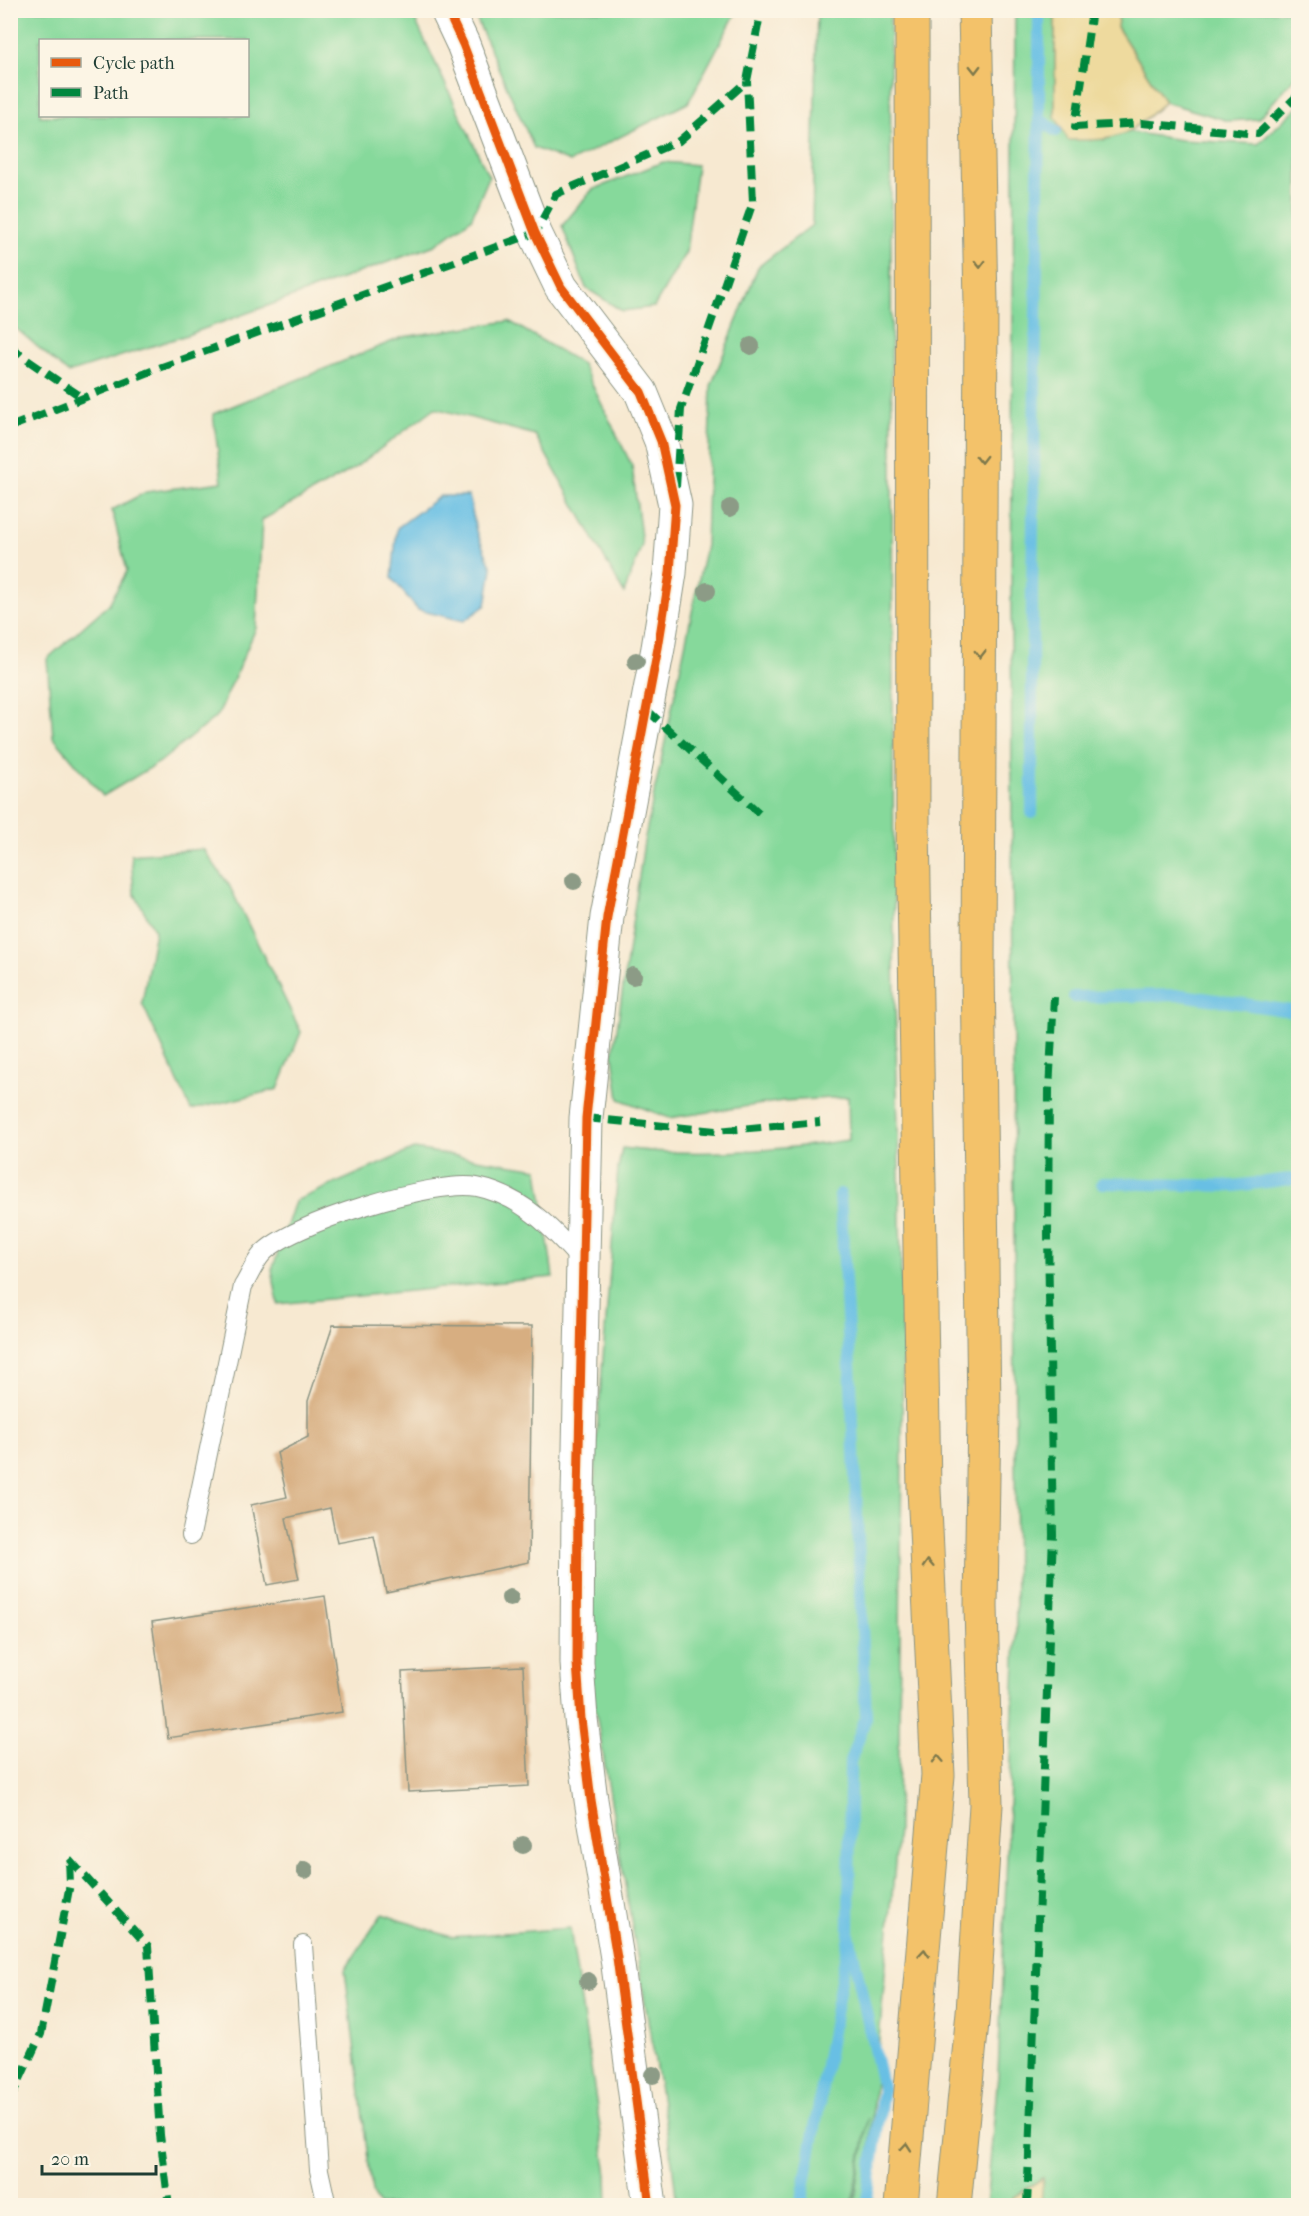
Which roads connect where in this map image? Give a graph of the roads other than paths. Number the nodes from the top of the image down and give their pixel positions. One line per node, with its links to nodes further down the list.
1 (447, 10): 4 (street)
2 (912, 10): 9 (highway, one-way to 2)
3 (975, 10): 10 (highway, one-way to 10)
4 (584, 1265): 5 (lane); 8 (street)
5 (191, 1534)
6 (303, 1945): 7 (lane)
7 (327, 2205)
8 (650, 2205)
9 (901, 2205)
10 (954, 2205)

